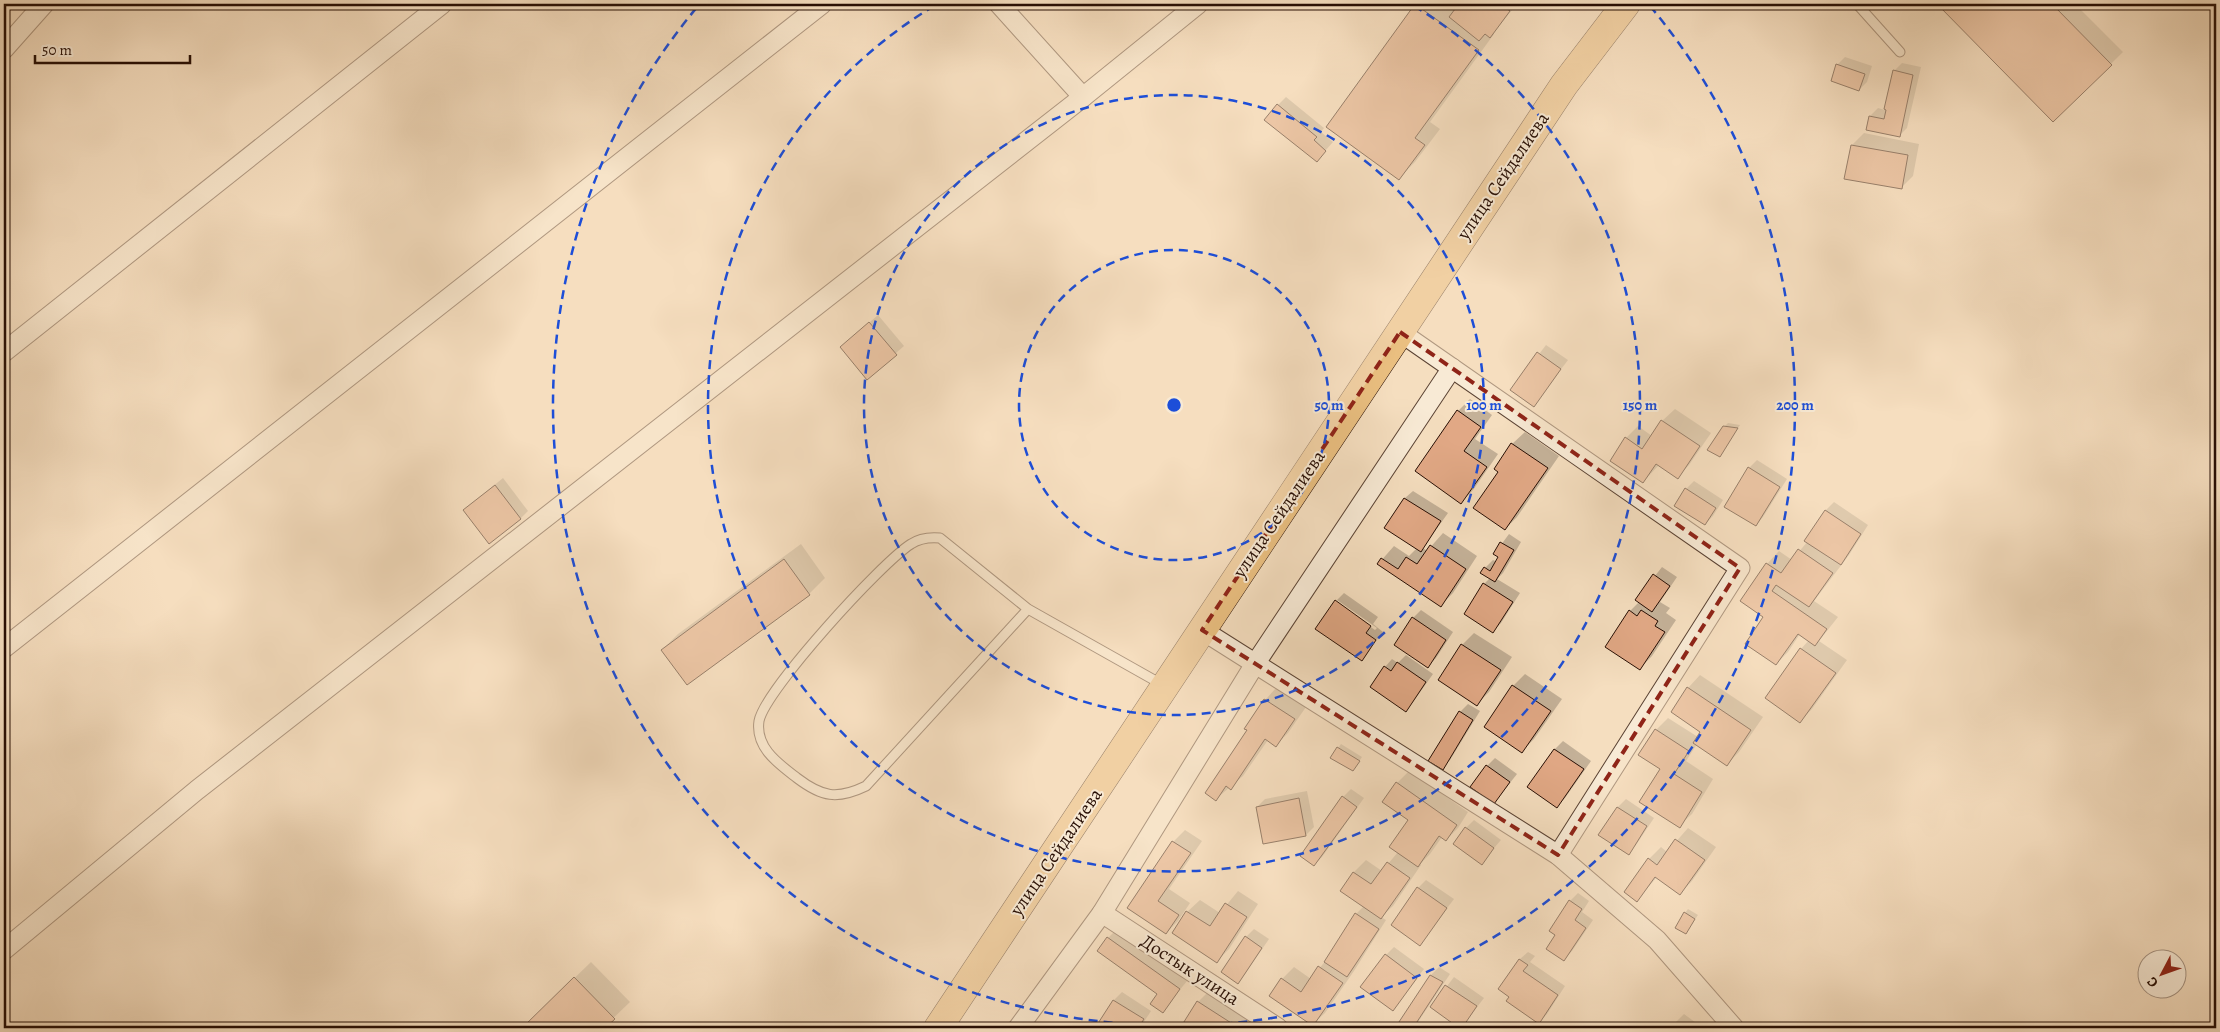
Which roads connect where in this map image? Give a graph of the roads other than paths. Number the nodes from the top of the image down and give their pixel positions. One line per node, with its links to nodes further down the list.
1 (44, 4): 8 (street)
2 (442, 4): 12 (street)
3 (822, 4): 16 (street)
4 (999, 4): 10 (street)
5 (1198, 4): 10 (street)
6 (1626, 4): 11 (main road, улица Сейдалиева)
7 (1857, 4): 9 (lane)
8 (4, 49)
9 (1900, 52)
10 (1083, 97): 21 (street)
11 (1400, 332): 13 (street); 15 (main road, улица Сейдалиева)
12 (4, 352)
13 (1452, 368): 17 (street); 19 (street)
14 (1028, 609): 14 (lane); 18 (lane)
15 (1202, 630): 17 (street); 18 (main road, улица Сейдалиева)
16 (4, 648)
17 (1255, 664): 19 (street); 20 (street)
18 (1165, 686): 22 (main road, улица Сейдалиева)
19 (1558, 855): 25 (street)
20 (1102, 912): 23 (street); 24 (street, Достык улица)
21 (4, 950)
22 (938, 1028)
23 (1018, 1028)
24 (1278, 1028)
25 (1734, 1028)

